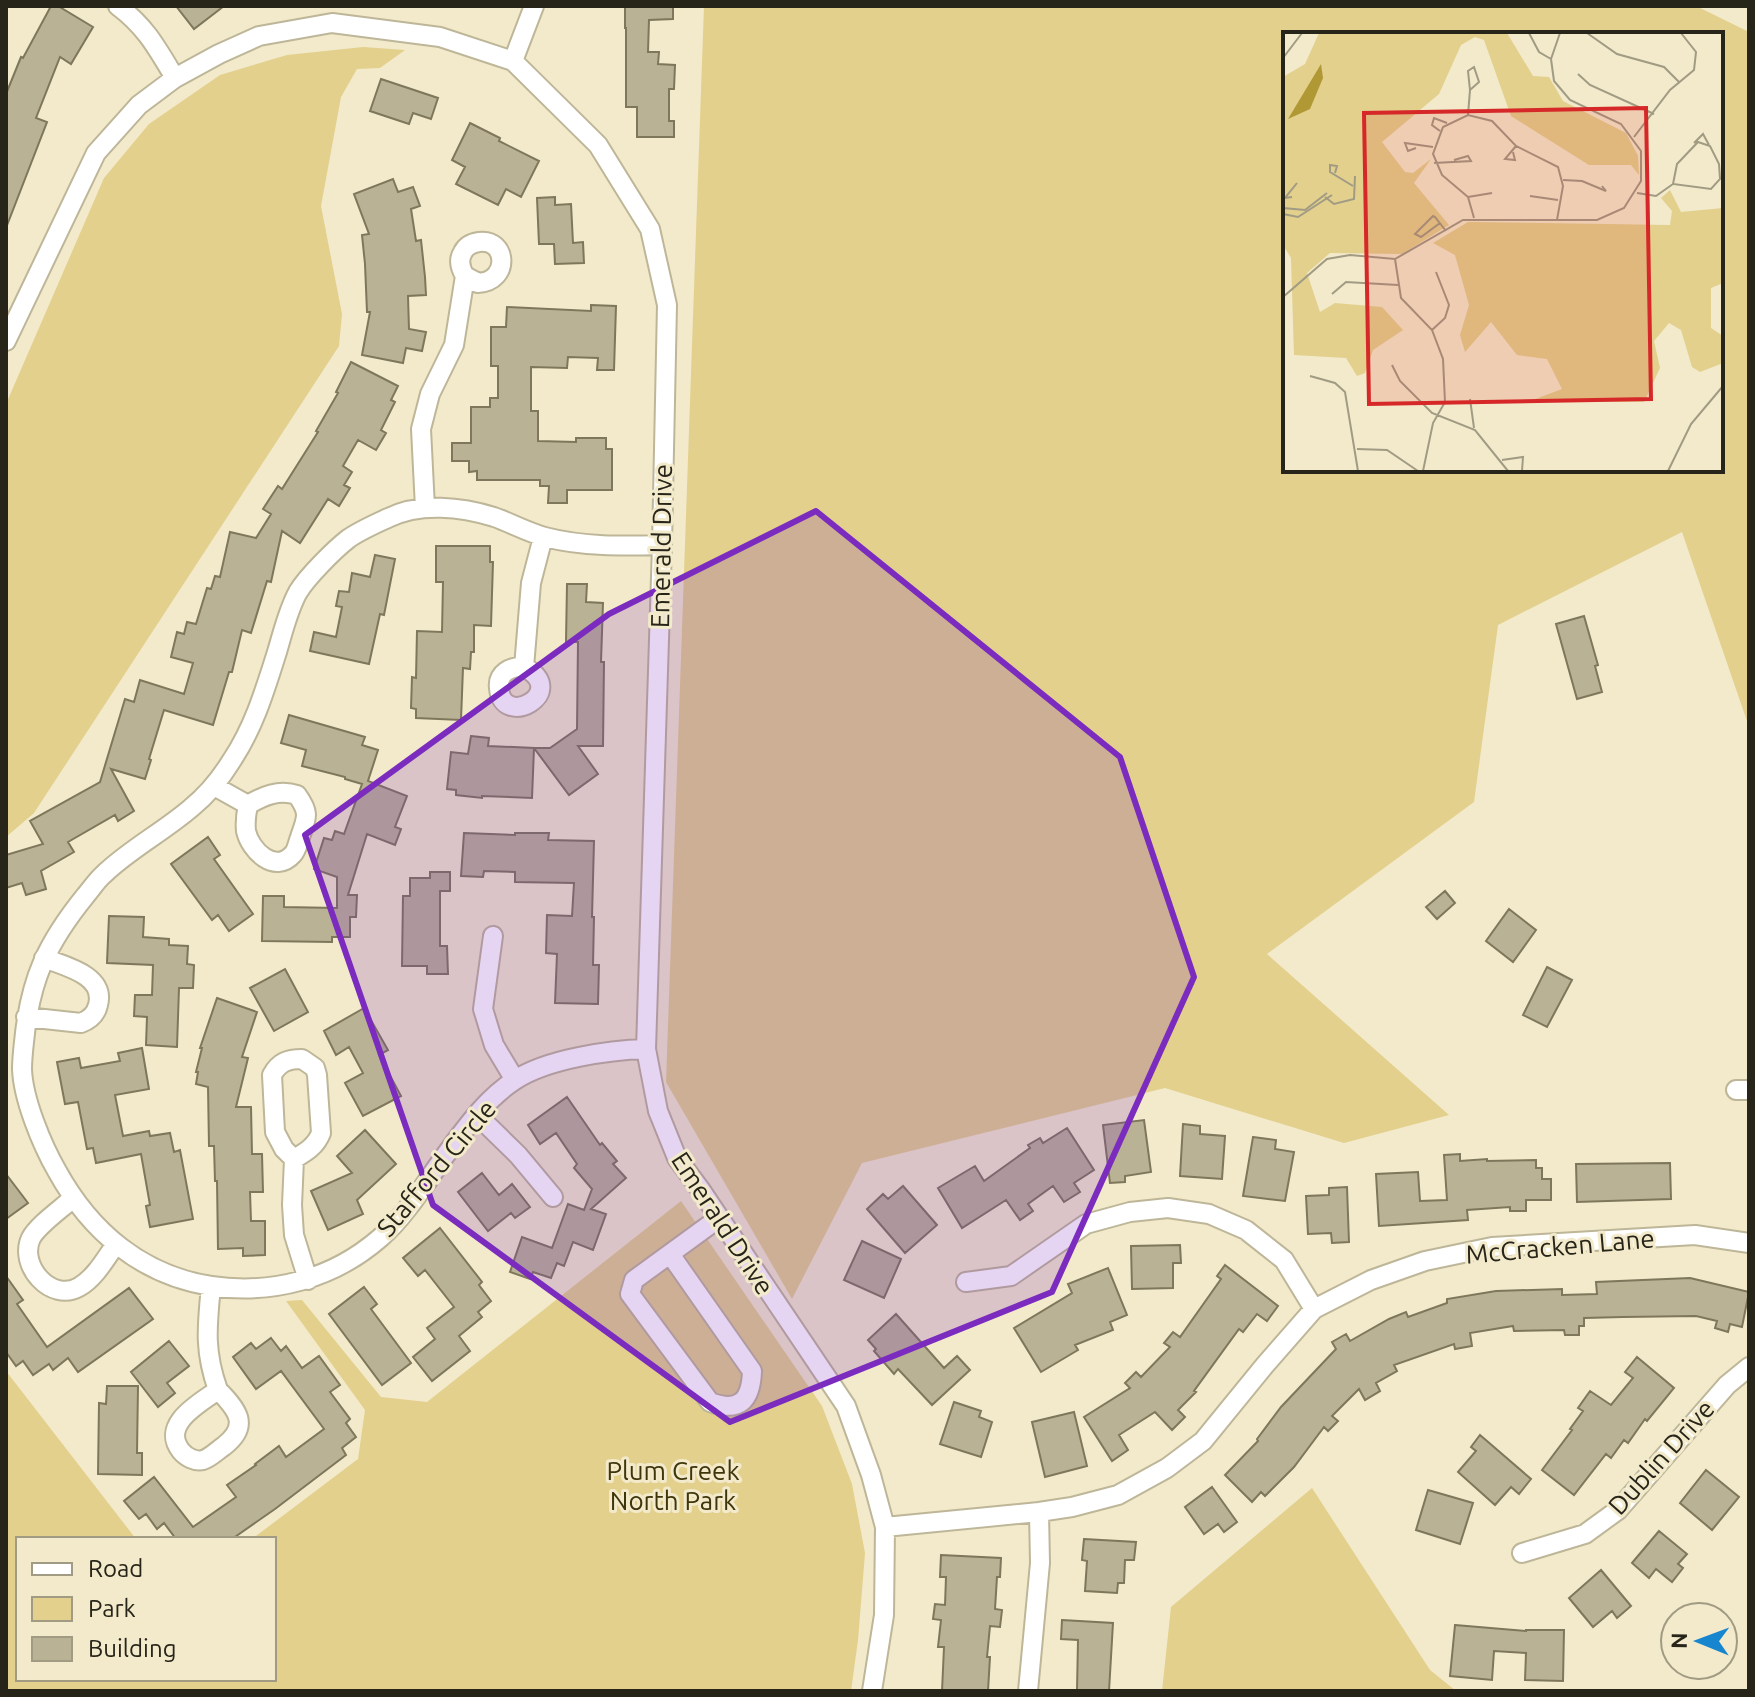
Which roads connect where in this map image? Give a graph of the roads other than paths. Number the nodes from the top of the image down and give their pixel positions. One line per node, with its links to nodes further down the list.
1 (118, 6): 4 (street)
2 (534, 6): 3 (street)
3 (513, 61): 4 (street, Emerald Drive); 9 (street, Emerald Drive)
4 (175, 78): 6 (street, Emerald Drive)
5 (465, 276): 7 (street)
6 (6, 341)
7 (425, 508): 8 (street, Stafford Circle); 11 (street, Stafford Circle)
8 (543, 537): 9 (street, Stafford Circle); 10 (street)
9 (662, 545): 16 (street, Emerald Drive)
10 (524, 667)
11 (214, 786): 12 (street); 14 (street, Stafford Circle)
12 (248, 805)
13 (493, 936): 18 (street)
14 (44, 958): 15 (street, Stafford Circle); 15 (street)
15 (26, 1017): 17 (street, Stafford Circle)
16 (646, 1049): 18 (street, Stafford Circle); 23 (street, Emerald Drive)
17 (14, 1071): 22 (street, Stafford Circle)
18 (515, 1080): 19 (street, Stafford Circle)
19 (477, 1115): 21 (street); 27 (street, Stafford Circle)
20 (294, 1159): 20 (street); 27 (street)
21 (553, 1197)
22 (72, 1199): 25 (street, Stafford Circle); 25 (street)
23 (719, 1218): 26 (street); 34 (street, Emerald Drive)
24 (1749, 1243): 30 (street, McCracken Lane)
25 (116, 1244): 29 (street, Stafford Circle)
26 (670, 1254): 26 (street)
27 (308, 1280): 29 (street, Stafford Circle)
28 (966, 1282): 30 (street)
29 (211, 1286): 32 (street)
30 (1314, 1309): 33 (street, McCracken Lane)
31 (1749, 1367): 35 (street, Dublin Drive)
32 (218, 1390)
33 (1039, 1512): 34 (street, McCracken Lane); 37 (street)
34 (885, 1527): 36 (street, Emerald Drive)
35 (1522, 1553)
36 (872, 1691)
37 (1028, 1691)

